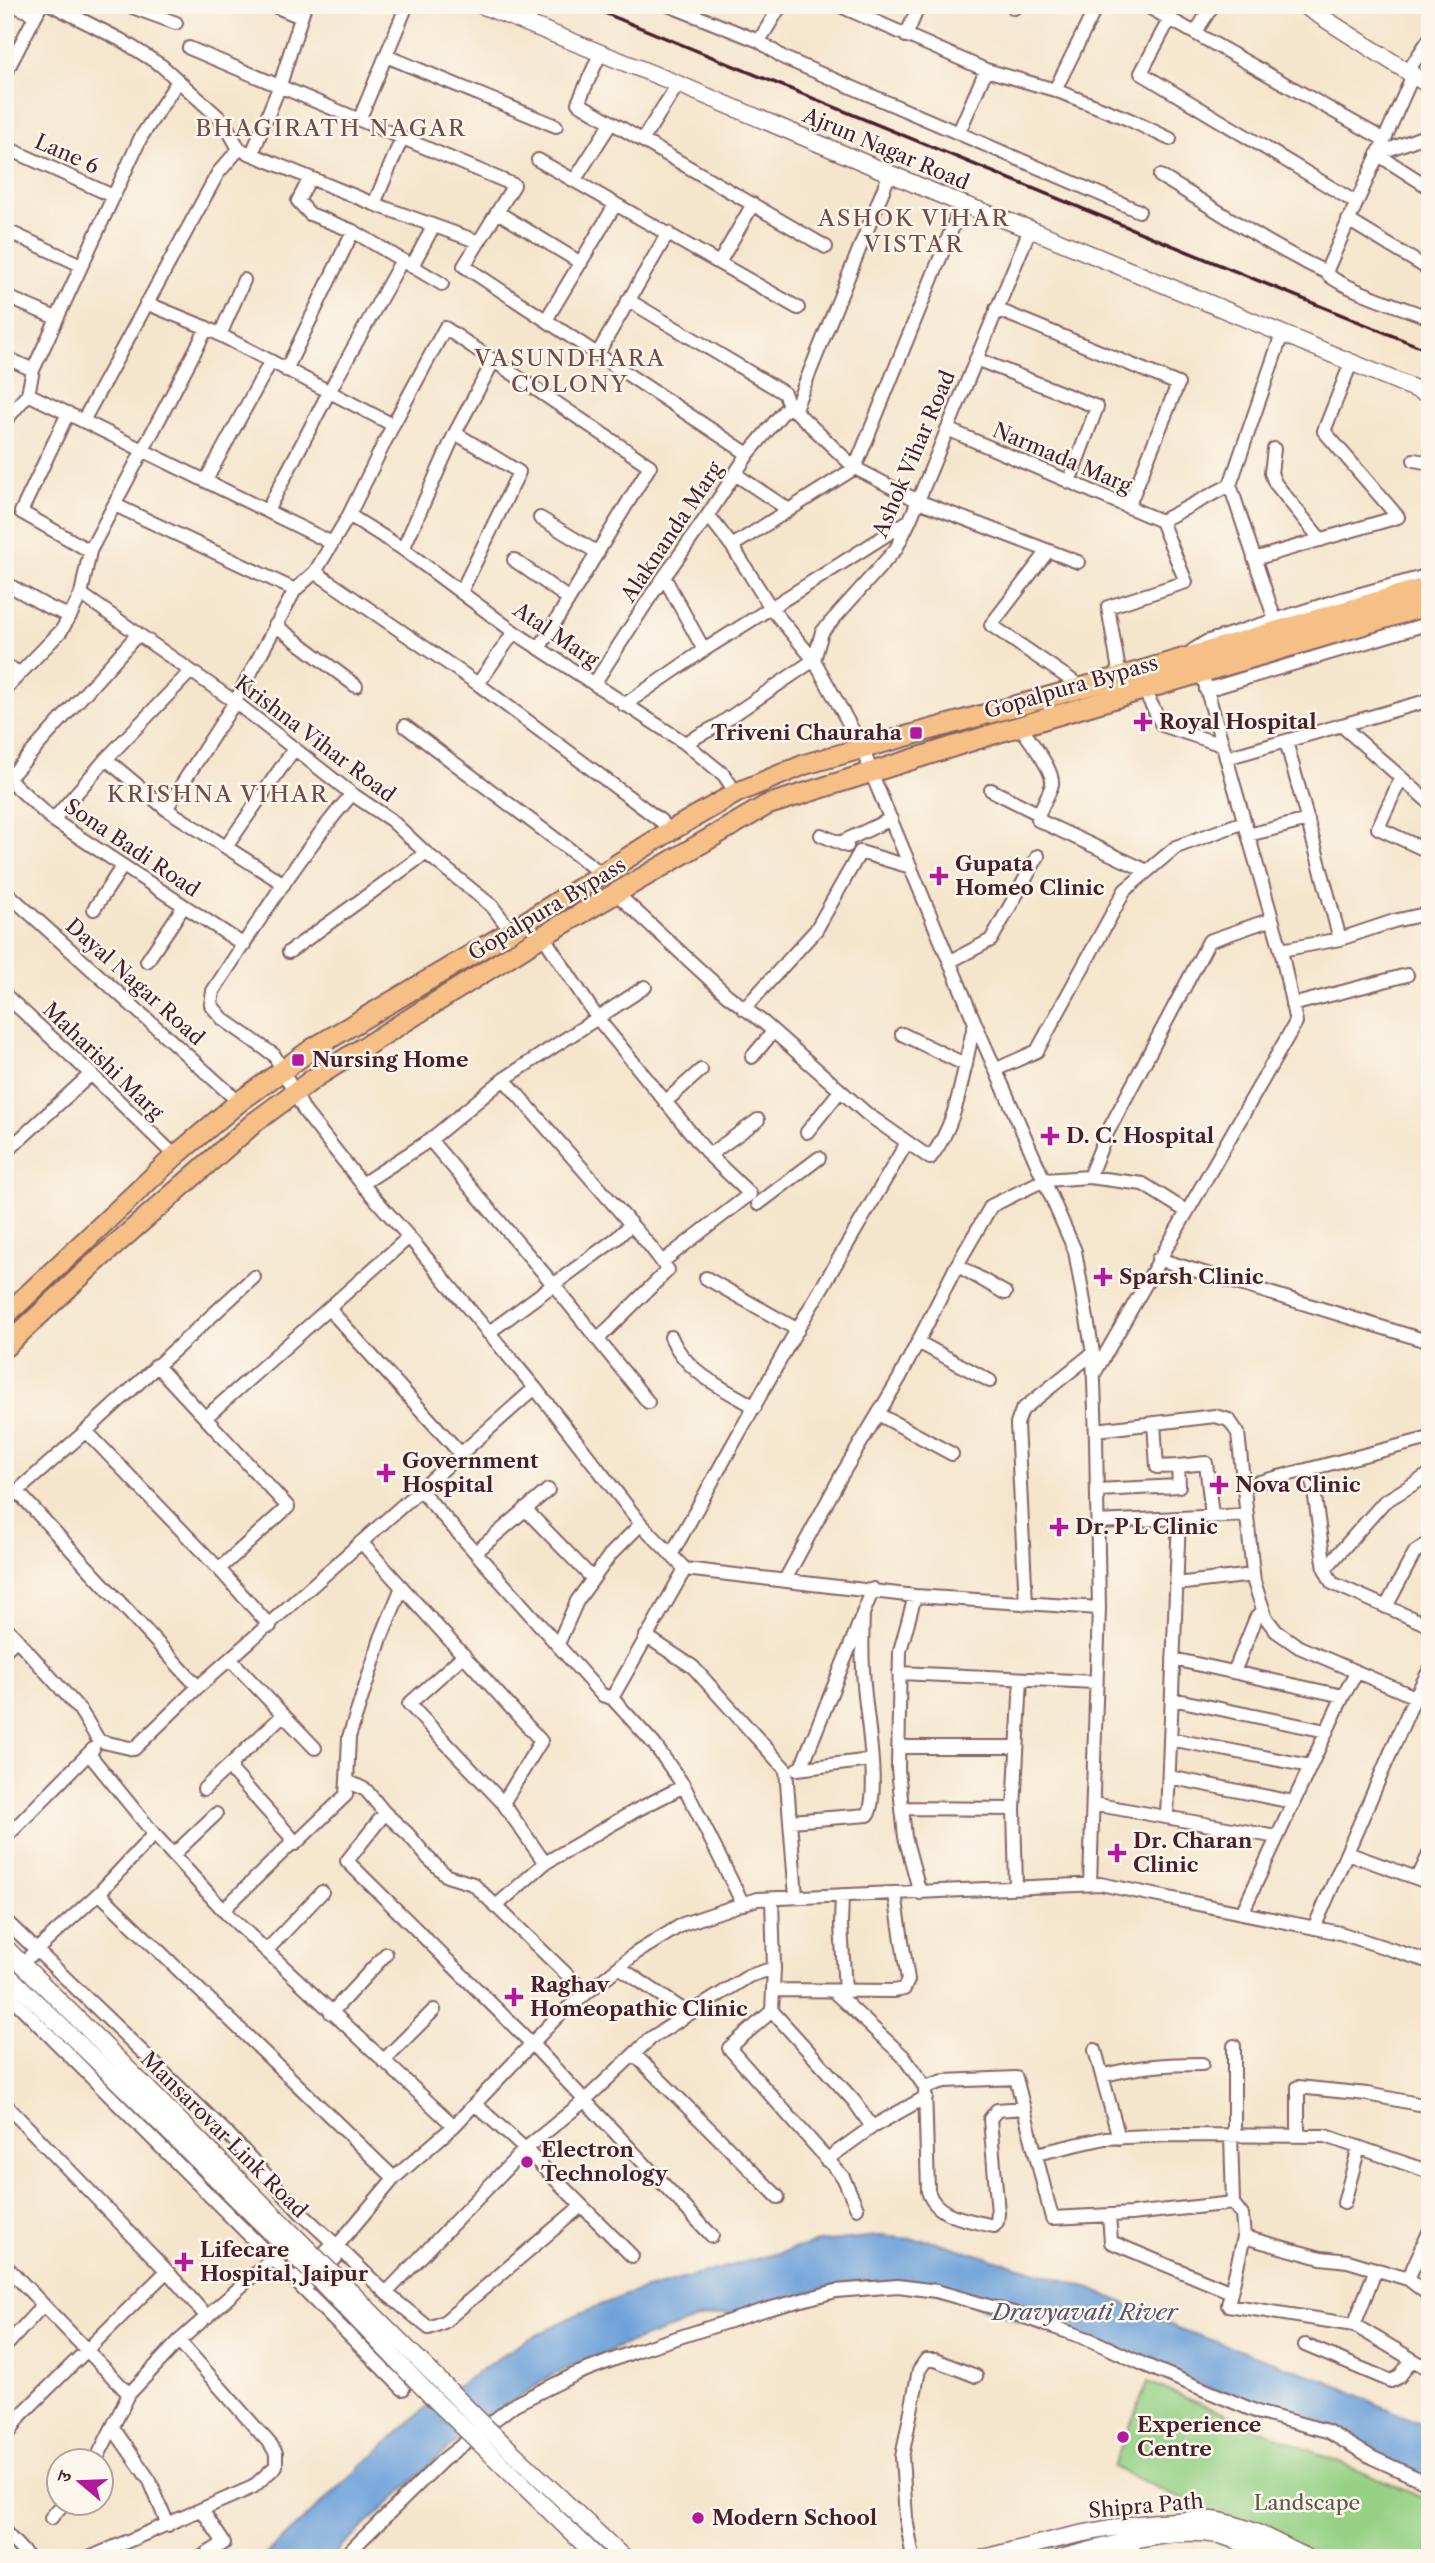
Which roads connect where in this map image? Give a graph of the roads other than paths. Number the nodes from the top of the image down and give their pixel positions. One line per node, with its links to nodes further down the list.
1 (13, 5): 16 (street)
2 (52, 5): 30 (street)
3 (127, 5): 19 (street)
4 (272, 5): 17 (street)
5 (407, 5): 26 (street)
6 (481, 5): 25 (street, Ajrun Nagar Road)
7 (668, 5): 15 (street)
8 (781, 5): 23 (street)
9 (838, 5): 21 (street)
10 (919, 5): 21 (street)
11 (1097, 5): 34 (street)
12 (1145, 5): 18 (street)
13 (1213, 5): 20 (street)
14 (1303, 5): 28 (street)
15 (692, 9): 23 (street)
16 (38, 10): 29 (street)
17 (303, 11): 32 (street)
18 (1170, 18): 20 (street); 54 (street)
19 (176, 23)
20 (1195, 33): 43 (street)
21 (905, 36): 27 (street)
22 (1430, 38): 28 (street)
23 (759, 41): 38 (street)
24 (189, 48): 32 (street)
25 (600, 54): 31 (street, Ajrun Nagar Road); 36 (street)
26 (386, 56): 35 (street); 37 (street)
27 (986, 70): 34 (street); 38 (street)
28 (1411, 73): 33 (street); 43 (street)
29 (5, 74)
30 (178, 81): 45 (street); 53 (street)
31 (677, 84): 41 (street); 48 (street, Ajrun Nagar Road)
32 (280, 85): 35 (street); 45 (street)
33 (1430, 86)
34 (1055, 90): 42 (street)
35 (360, 118): 40 (street)
36 (611, 123): 41 (street); 51 (street)
37 (556, 126)
38 (959, 132): 59 (street)
39 (1430, 134): 46 (street)
40 (401, 138): 55 (street); 60 (street)
41 (643, 139): 56 (street)
42 (1170, 139)
43 (1383, 139): 46 (street)
44 (5, 147): 53 (street, Lane 6)
45 (246, 151): 50 (street); 79 (street)
46 (1377, 154): 52 (street); 54 (street)
47 (538, 160): 51 (street)
48 (890, 173): 57 (street, Ajrun Nagar Road); 99 (street, Alaknanda Marg)
49 (1160, 176): 74 (street)
50 (310, 178): 55 (street); 65 (street)
51 (574, 181): 58 (street)
52 (1430, 188)
53 (113, 196): 72 (street)
54 (1355, 202): 61 (street)
55 (374, 204): 62 (street)
56 (753, 204): 68 (street); 71 (street)
57 (962, 204): 63 (street, Ajrun Nagar Road); 111 (street)
58 (615, 205): 66 (street); 70 (street)
59 (1139, 211)
60 (499, 213): 67 (street); 70 (street)
61 (1348, 220): 73 (street); 74 (street)
62 (433, 227): 67 (street); 69 (street)
63 (1030, 229): 81 (street, Ashok Vihar Road); 86 (street, Ajrun Nagar Road)
64 (5, 230): 72 (street)
65 (353, 231): 69 (street); 95 (street)
66 (668, 233): 71 (street); 78 (street)
67 (479, 242): 84 (street)
68 (827, 247)
69 (407, 263): 76 (street); 96 (street)
70 (581, 263): 84 (street)
71 (719, 263): 80 (street)
72 (81, 265): 82 (street)
73 (1430, 270)
74 (1326, 272): 83 (street)
75 (244, 280): 87 (street)
76 (442, 284)
77 (5, 296): 82 (street)
78 (628, 300): 88 (street); 99 (street)
79 (146, 303): 85 (street); 102 (street)
80 (798, 307)
81 (996, 309): 90 (street, Ashok Vihar Road); 118 (street)
82 (56, 318): 94 (street)
83 (1430, 318)
84 (546, 320): 88 (street)
85 (207, 328): 87 (street); 106 (street)
86 (1282, 334): 93 (street, Ajrun Nagar Road); 115 (street)
87 (220, 335): 92 (street)
88 (598, 353): 108 (street)
89 (5, 357): 94 (street)
90 (976, 359): 104 (street, Ashok Vihar Road); 114 (street)
91 (494, 360): 103 (street); 105 (street); 132 (street)
92 (271, 362): 95 (street); 113 (street)
93 (1351, 363): 98 (street, Ajrun Nagar Road); 126 (street)
94 (33, 370): 97 (street)
95 (286, 370): 96 (street)
96 (329, 392): 103 (street); 120 (street)
97 (28, 394): 100 (street); 101 (street)
98 (1430, 396)
99 (791, 408): 108 (street, Alaknanda Marg); 111 (street)
100 (68, 413): 102 (street); 130 (street)
101 (5, 421)
102 (83, 421): 106 (street)
103 (393, 425): 121 (street)
104 (947, 429): 114 (street, Narmada Marg); 116 (street, Ashok Vihar Road)
105 (455, 433): 129 (street); 142 (street)
106 (144, 449): 113 (street); 117 (street)
107 (1274, 449): 126 (street)
108 (748, 454): 112 (street, Alaknanda Marg)
109 (1414, 460): 110 (street)
110 (1430, 463)
111 (855, 468): 116 (street); 119 (street)
112 (736, 474): 119 (street); 122 (street, Alaknanda Marg)
113 (206, 480): 120 (street)
114 (1069, 482): 118 (street, Narmada Marg)
115 (1230, 485): 125 (street); 133 (street)
116 (918, 501): 124 (street, Ashok Vihar Road); 131 (street)
117 (115, 505): 130 (street); 141 (street)
118 (1128, 507): 125 (street, Narmada Marg)
119 (789, 510): 128 (street)
120 (267, 511): 127 (street)
121 (349, 515): 127 (street); 129 (street, Atal Marg)
122 (708, 515): 128 (street); 138 (street, Alaknanda Marg)
123 (540, 518): 132 (street)
124 (911, 520): 146 (street); 156 (street, Ashok Vihar Road)
125 (1161, 521): 160 (street)
126 (1321, 540): 133 (street)
127 (332, 543): 136 (street)
128 (732, 546): 146 (street)
129 (403, 549): 142 (street, Atal Marg)
130 (90, 551): 143 (street)
131 (1048, 551): 135 (street); 165 (street)
132 (598, 553): 144 (street)
133 (1254, 559): 148 (street)
134 (514, 560): 144 (street)
135 (1078, 562)
136 (315, 572): 141 (street); 162 (street)
137 (1430, 575): 148 (street)
138 (664, 577): 154 (street); 163 (street, Alaknanda Marg)
139 (5, 583): 147 (street)
140 (1430, 586): 155 (main road, Gopalpura Bypass)
141 (295, 590): 150 (street)
142 (461, 592): 151 (street, Atal Marg)
143 (81, 594): 147 (street); 152 (street, Krishna Vihar Road)
144 (569, 599): 153 (street)
145 (1430, 605): 161 (main road, Gopalpura Bypass)
146 (771, 608): 154 (street); 156 (street)
147 (70, 616): 159 (street)
148 (1275, 620): 155 (street)
149 (1430, 623): 161 (street)
150 (275, 625): 164 (street); 169 (street)
151 (514, 632): 153 (street, Atal Marg); 162 (street)
152 (138, 634): 158 (street, Krishna Vihar Road); 183 (street)
153 (540, 647): 163 (street, Atal Marg)
154 (704, 650): 170 (street)
155 (1182, 658): 160 (main road, Gopalpura Bypass)
156 (814, 660): 176 (street); 179 (street)
157 (5, 665): 159 (street)
158 (191, 671): 169 (street, Krishna Vihar Road); 181 (street)
159 (20, 673): 166 (street)
160 (1120, 677): 165 (main road, Gopalpura Bypass)
161 (1204, 681): 167 (main road, Gopalpura Bypass); 177 (street)
162 (478, 684): 195 (street)
163 (594, 684): 170 (street, Atal Marg)
164 (356, 686)
165 (1080, 686): 179 (main road, Gopalpura Bypass)
166 (5, 689)
167 (1144, 690): 174 (main road, Gopalpura Bypass); 177 (street)
168 (1424, 701): 171 (street); 172 (street)
169 (234, 702): 178 (street, Krishna Vihar Road); 189 (street)
170 (624, 705): 176 (street, Atal Marg)
171 (1430, 713)
172 (1341, 725): 175 (street); 184 (street)
173 (405, 726): 206 (street)
174 (1020, 726): 182 (main road, Gopalpura Bypass); 190 (street)
175 (1286, 741): 180 (street); 193 (street)
176 (685, 743): 186 (street, Atal Marg)
177 (1222, 745): 180 (street)
178 (294, 749): 187 (street, Krishna Vihar Road); 198 (street)
179 (863, 749): 182 (street); 186 (main road, Gopalpura Bypass)
180 (1226, 758): 194 (street)
181 (106, 759): 189 (street); 192 (street)
182 (871, 772): 191 (street); 209 (main road, Gopalpura Bypass)
183 (6, 777): 192 (street, Sona Badi Road)
184 (1401, 778): 188 (street); 200 (street)
185 (990, 790): 190 (street)
186 (736, 793): 195 (main road, Gopalpura Bypass)
187 (352, 794): 201 (street, Krishna Vihar Road); 207 (street)
188 (1430, 803)
189 (166, 809): 198 (street)
190 (1039, 814): 205 (street)
191 (891, 819): 197 (street); 204 (street)
192 (53, 820): 203 (street, Sona Badi Road)
193 (1308, 820): 194 (street); 216 (street)
194 (1246, 828): 205 (street); 213 (street)
195 (670, 831): 206 (main road, Gopalpura Bypass)
196 (821, 835): 197 (street)
197 (840, 843): 199 (street)
198 (226, 847): 207 (street)
199 (860, 852): 204 (street); 226 (street)
200 (1430, 852)
201 (426, 853): 214 (street, Krishna Vihar Road); 219 (street)
202 (1038, 856): 221 (street)
203 (121, 867): 210 (street, Sona Badi Road); 211 (street)
204 (911, 867): 221 (street)
205 (1147, 871): 233 (street)
206 (602, 874): 214 (main road, Gopalpura Bypass)
207 (284, 884): 217 (street)
208 (5, 891): 240 (street, Dayal Nagar Road)
209 (617, 894): 215 (main road, Gopalpura Bypass); 226 (street)
210 (184, 906): 217 (street, Sona Badi Road); 220 (street)
211 (94, 909)
212 (1430, 913): 216 (street)
213 (1272, 919): 218 (street); 252 (street)
214 (511, 931): 235 (main road, Gopalpura Bypass)
215 (543, 936): 227 (street); 239 (main road, Gopalpura Bypass)
216 (1340, 939): 218 (street)
217 (244, 945): 235 (street)
218 (1281, 950): 225 (street)
219 (289, 952)
220 (147, 961)
221 (951, 961): 228 (street)
222 (1407, 975): 225 (street)
223 (645, 987): 227 (street)
224 (5, 995): 236 (street, Maharishi Marg)
225 (1292, 1005): 256 (street)
226 (744, 1009): 229 (street)
227 (598, 1019): 237 (street); 241 (street)
228 (975, 1023): 232 (street); 233 (street)
229 (773, 1032): 231 (street); 238 (street)
230 (902, 1034): 232 (street)
231 (752, 1057)
232 (966, 1065): 247 (street)
233 (997, 1069): 253 (street)
234 (701, 1070): 241 (street)
235 (281, 1071): 239 (street); 240 (main road, Gopalpura Bypass)
236 (91, 1074): 246 (street); 250 (street, Maharishi Marg)
237 (504, 1079): 245 (street); 257 (street)
238 (841, 1091): 243 (street); 247 (street)
239 (294, 1094): 254 (street); 274 (main road, Gopalpura Bypass)
240 (239, 1102): 250 (main road, Gopalpura Bypass)
241 (665, 1102): 249 (street)
242 (758, 1120): 249 (street)
243 (807, 1132)
244 (5, 1135): 246 (street)
245 (430, 1140): 254 (street); 264 (street)
246 (16, 1144): 248 (street)
247 (906, 1144): 268 (street)
248 (5, 1153)
249 (709, 1155): 255 (street)
250 (175, 1156): 267 (main road, Gopalpura Bypass)
251 (820, 1158): 255 (street)
252 (1089, 1177): 253 (street); 256 (street)
253 (1044, 1180): 261 (street); 275 (street)
254 (362, 1184): 258 (street)
255 (758, 1203): 260 (street)
256 (1186, 1211): 259 (street)
257 (631, 1224): 260 (street); 264 (street)
258 (409, 1237): 266 (street); 269 (street)
259 (1158, 1259): 273 (street); 277 (street)
260 (662, 1262): 271 (street)
261 (957, 1265): 265 (street); 272 (street)
262 (254, 1277): 276 (street)
263 (706, 1278): 268 (street)
264 (553, 1284): 269 (street); 271 (street)
265 (1005, 1293)
266 (330, 1308): 283 (street); 288 (street)
267 (5, 1316)
268 (798, 1330): 281 (street)
269 (488, 1333): 279 (street)
270 (671, 1337): 281 (street)
271 (598, 1339): 280 (street)
272 (918, 1342): 278 (street); 282 (street)
273 (1430, 1342)
274 (5, 1347)
275 (1093, 1353): 277 (street); 319 (street)
276 (156, 1365): 283 (street); 286 (street)
277 (1094, 1374): 285 (street)
278 (990, 1381)
279 (535, 1388): 288 (street); 304 (street)
280 (648, 1402)
281 (755, 1407): 308 (street)
282 (878, 1414): 289 (street); 314 (street)
283 (205, 1419): 309 (street)
284 (1154, 1423): 285 (street); 290 (street); 293 (street)
285 (1096, 1430): 296 (street)
286 (86, 1432): 297 (street); 309 (street)
287 (1430, 1438): 291 (street)
288 (461, 1454): 294 (street)
289 (952, 1454)
290 (1178, 1466): 296 (street); 301 (street)
291 (1311, 1469): 293 (street); 311 (street)
292 (1430, 1474): 311 (street)
293 (1244, 1486): 300 (street)
294 (420, 1490): 305 (street); 307 (street)
295 (548, 1490): 299 (street)
296 (1097, 1490): 303 (street)
297 (17, 1491): 298 (street); 340 (street)
298 (5, 1502)
299 (526, 1509): 307 (street); 313 (street)
300 (1247, 1515): 301 (street); 312 (street)
301 (1212, 1516): 302 (street)
302 (1179, 1518): 303 (street); 315 (street)
303 (1098, 1522): 321 (street)
304 (641, 1524): 308 (street); 313 (street)
305 (361, 1542): 316 (street); 325 (street)
306 (1430, 1542): 320 (street)
307 (476, 1552): 329 (street)
308 (671, 1555): 310 (street)
309 (219, 1569): 325 (street)
310 (685, 1569): 314 (street); 327 (street)
311 (1325, 1569): 320 (street)
312 (1253, 1575): 315 (street); 322 (street)
313 (593, 1579): 329 (street)
314 (785, 1580): 317 (street)
315 (1176, 1584): 332 (street)
316 (402, 1587): 331 (street); 359 (street)
317 (878, 1590): 318 (street); 323 (street)
318 (915, 1596): 319 (street); 337 (street)
319 (1026, 1604): 321 (street)
320 (1386, 1607): 326 (street)
321 (1099, 1608): 339 (street)
322 (1263, 1611): 335 (street); 336 (street)
323 (863, 1613): 353 (street); 356 (street)
324 (5, 1626): 328 (street)
325 (270, 1626): 333 (street)
326 (1430, 1626)
327 (646, 1636): 343 (street); 357 (street)
328 (17, 1639): 330 (street); 348 (street)
329 (558, 1644): 343 (street)
330 (5, 1650)
331 (464, 1656): 363 (street); 363 (street)
332 (1173, 1659): 335 (street); 344 (street)
333 (231, 1660): 340 (street); 345 (street)
334 (1430, 1669): 342 (street)
335 (1234, 1672): 341 (street)
336 (1357, 1672): 341 (street); 342 (street)
337 (900, 1673): 338 (street); 349 (street)
338 (1021, 1679): 339 (street); 350 (street)
339 (1096, 1682): 364 (street)
340 (198, 1687): 348 (street)
341 (1343, 1696): 346 (street)
342 (1415, 1697): 376 (street)
343 (612, 1699): 360 (street)
344 (1172, 1699): 346 (street); 347 (street)
345 (282, 1716): 351 (street); 354 (street)
346 (1326, 1731): 355 (street)
347 (1170, 1739): 355 (street); 358 (street)
348 (99, 1741): 352 (street)
349 (898, 1747): 350 (street); 365 (street)
350 (1017, 1747): 366 (street)
351 (315, 1748)
352 (89, 1754): 371 (street); 373 (street)
353 (871, 1760): 356 (street); 370 (street)
354 (232, 1763): 361 (street); 391 (street)
355 (1310, 1766): 362 (street)
356 (801, 1768): 357 (street)
357 (786, 1770): 370 (street)
358 (1169, 1777): 362 (street); 369 (street)
359 (347, 1780): 367 (street); 374 (street)
360 (684, 1786): 378 (street); 389 (street)
361 (204, 1789)
362 (1293, 1802): 372 (street)
363 (503, 1803): 378 (street)
364 (1093, 1804): 369 (street); 380 (street)
365 (902, 1808): 366 (street); 384 (street)
366 (1014, 1809): 381 (street)
367 (385, 1813): 390 (street); 413 (street)
368 (216, 1814): 377 (street)
369 (1167, 1817): 372 (street)
370 (790, 1821): 387 (street)
371 (154, 1834): 377 (street); 383 (street)
372 (1277, 1837): 392 (street)
373 (5, 1838)
374 (295, 1844)
375 (1430, 1852): 379 (street)
376 (1346, 1853): 379 (street); 394 (street)
377 (173, 1855): 391 (street)
378 (545, 1863): 390 (street)
379 (1424, 1880)
380 (1090, 1884): 381 (street); 392 (street)
381 (1016, 1887): 384 (street)
382 (322, 1892): 397 (street)
383 (99, 1893): 396 (street); 437 (street)
384 (919, 1893): 385 (street)
385 (895, 1894): 386 (street); 406 (street)
386 (842, 1895): 387 (street); 406 (street)
387 (796, 1897): 388 (street)
388 (772, 1899): 389 (street); 402 (street)
389 (743, 1904): 401 (street)
390 (495, 1908): 407 (street)
391 (223, 1910): 397 (street)
392 (1242, 1913): 394 (street)
393 (5, 1920): 396 (street)
394 (1314, 1928): 399 (street)
395 (5, 1947): 400 (street, Mansarovar Link Road)
396 (35, 1951): 400 (street); 447 (street)
397 (266, 1951): 411 (street)
398 (386, 1954): 411 (street)
399 (1430, 1962)
400 (22, 1963): 417 (street, Mansarovar Link Road)
401 (619, 1967): 407 (street); 412 (street)
402 (774, 1968): 404 (street); 412 (street)
403 (5, 1972): 408 (street, Mansarovar Link Road)
404 (773, 1990): 406 (street); 410 (street)
405 (5, 1991): 408 (street)
406 (839, 1991): 421 (street)
407 (586, 1993): 413 (street)
408 (21, 1997): 417 (street, Mansarovar Link Road); 449 (street)
409 (434, 2010): 418 (street)
410 (772, 2011): 428 (street); 435 (street)
411 (331, 2012): 418 (street)
412 (689, 2014): 416 (street)
413 (531, 2044): 422 (street); 424 (street)
414 (1234, 2046): 429 (street)
415 (1095, 2050): 420 (street)
416 (634, 2054): 422 (street); 438 (street)
417 (103, 2055): 482 (street, Mansarovar Link Road, bridge); 483 (street, Mansarovar Link Road, bridge)
418 (383, 2061): 427 (street)
419 (1202, 2064): 420 (street)
420 (1102, 2076): 431 (street)
421 (925, 2092): 426 (street); 426 (street); 428 (street)
422 (584, 2101): 433 (street); 445 (street)
423 (5, 2104): 452 (street)
424 (475, 2104): 427 (street); 433 (street)
425 (1418, 2104): 430 (street)
426 (1024, 2108): 434 (street)
427 (454, 2126): 437 (street)
428 (872, 2127): 435 (street)
429 (1233, 2135): 430 (street); 431 (street); 439 (street)
430 (1298, 2136): 432 (street)
431 (1119, 2138): 434 (street)
432 (1359, 2147): 436 (street); 440 (street)
433 (525, 2149): 441 (street); 456 (street)
434 (1036, 2154): 443 (street)
435 (827, 2160): 442 (street)
436 (1430, 2172)
437 (394, 2178): 447 (street)
438 (778, 2197)
439 (1233, 2203): 443 (street); 446 (street)
440 (1344, 2203)
441 (581, 2206): 448 (street); 456 (street)
442 (857, 2208)
443 (1109, 2215): 455 (street)
444 (1430, 2230): 453 (street)
445 (712, 2236)
446 (1244, 2237): 451 (street); 455 (street)
447 (336, 2248): 454 (street); 456 (street)
448 (632, 2256)
449 (271, 2260): 454 (street); 459 (street)
450 (5, 2265): 458 (street)
451 (1376, 2269): 453 (street); 460 (street)
452 (167, 2271): 459 (street); 464 (street)
453 (1408, 2278): 457 (street)
454 (300, 2284): 468 (street)
455 (1231, 2292): 460 (street)
456 (386, 2293)
457 (1430, 2296)
458 (43, 2305): 463 (street); 464 (street)
459 (207, 2317): 461 (street)
460 (1354, 2325): 465 (street)
461 (179, 2342): 469 (street); 474 (street)
462 (1305, 2345): 465 (street)
463 (5, 2347)
464 (86, 2349): 469 (street); 471 (street)
465 (1412, 2360): 466 (street)
466 (1430, 2370)
467 (976, 2376): 484 (street)
468 (403, 2389)
469 (129, 2394): 470 (street)
470 (113, 2428): 472 (street); 475 (street)
471 (5, 2439)
472 (102, 2448)
473 (1430, 2484): 481 (street)
474 (202, 2510): 475 (street); 480 (street)
475 (168, 2525): 479 (street)
476 (6, 2535): 478 (street)
477 (1131, 2541): 486 (street, Shipra Path); 487 (street); 488 (street, Shipra Path)
478 (29, 2558)
479 (89, 2558)
480 (200, 2558)
481 (343, 2558)
482 (598, 2558)
483 (624, 2558)
484 (913, 2558)
485 (984, 2558): 489 (street, Shipra Path)
486 (1061, 2558)
487 (1137, 2558)
488 (1274, 2558)
489 (1308, 2558)

